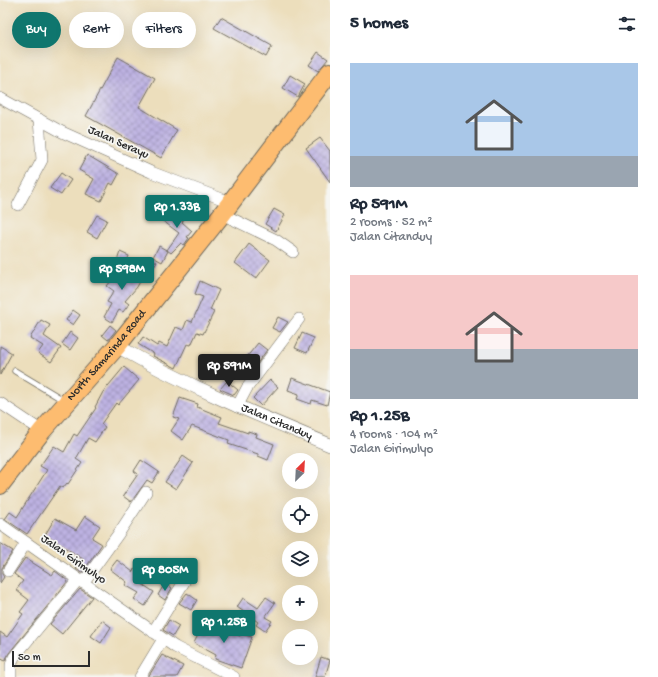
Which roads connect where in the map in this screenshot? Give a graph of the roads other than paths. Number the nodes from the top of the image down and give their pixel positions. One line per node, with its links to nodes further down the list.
1 (330, 72): 5 (highway, North Samarinda Road)
2 (0, 98): 3 (street, Jalan Serayu)
3 (39, 119): 4 (street); 5 (street, Jalan Serayu)
4 (18, 205)
5 (226, 208): 6 (street, Jalan Serayu); 8 (highway, North Samarinda Road)
6 (293, 252)
7 (299, 319): 12 (street)
8 (117, 346): 10 (highway, North Samarinda Road); 12 (street, Jalan Citanduy)
9 (15, 371): 10 (lane)
10 (67, 402): 13 (highway, North Samarinda Road)
11 (0, 403): 13 (street)
12 (236, 407): 14 (street, Jalan Citanduy)
13 (42, 431): 15 (highway, North Samarinda Road)
14 (330, 446)
15 (0, 485)
16 (146, 492): 20 (street)
17 (0, 524): 18 (street, Jalan Girimulyo)
18 (26, 543): 19 (street); 20 (street, Jalan Girimulyo)
19 (8, 571)
20 (81, 582): 22 (street, Jalan Girimulyo); 24 (street)
21 (184, 582): 22 (street)
22 (153, 632): 23 (street, Jalan Girimulyo)
23 (163, 639): 25 (street); 26 (street, Jalan Girimulyo)
24 (11, 677)
25 (140, 677)
26 (233, 677)

